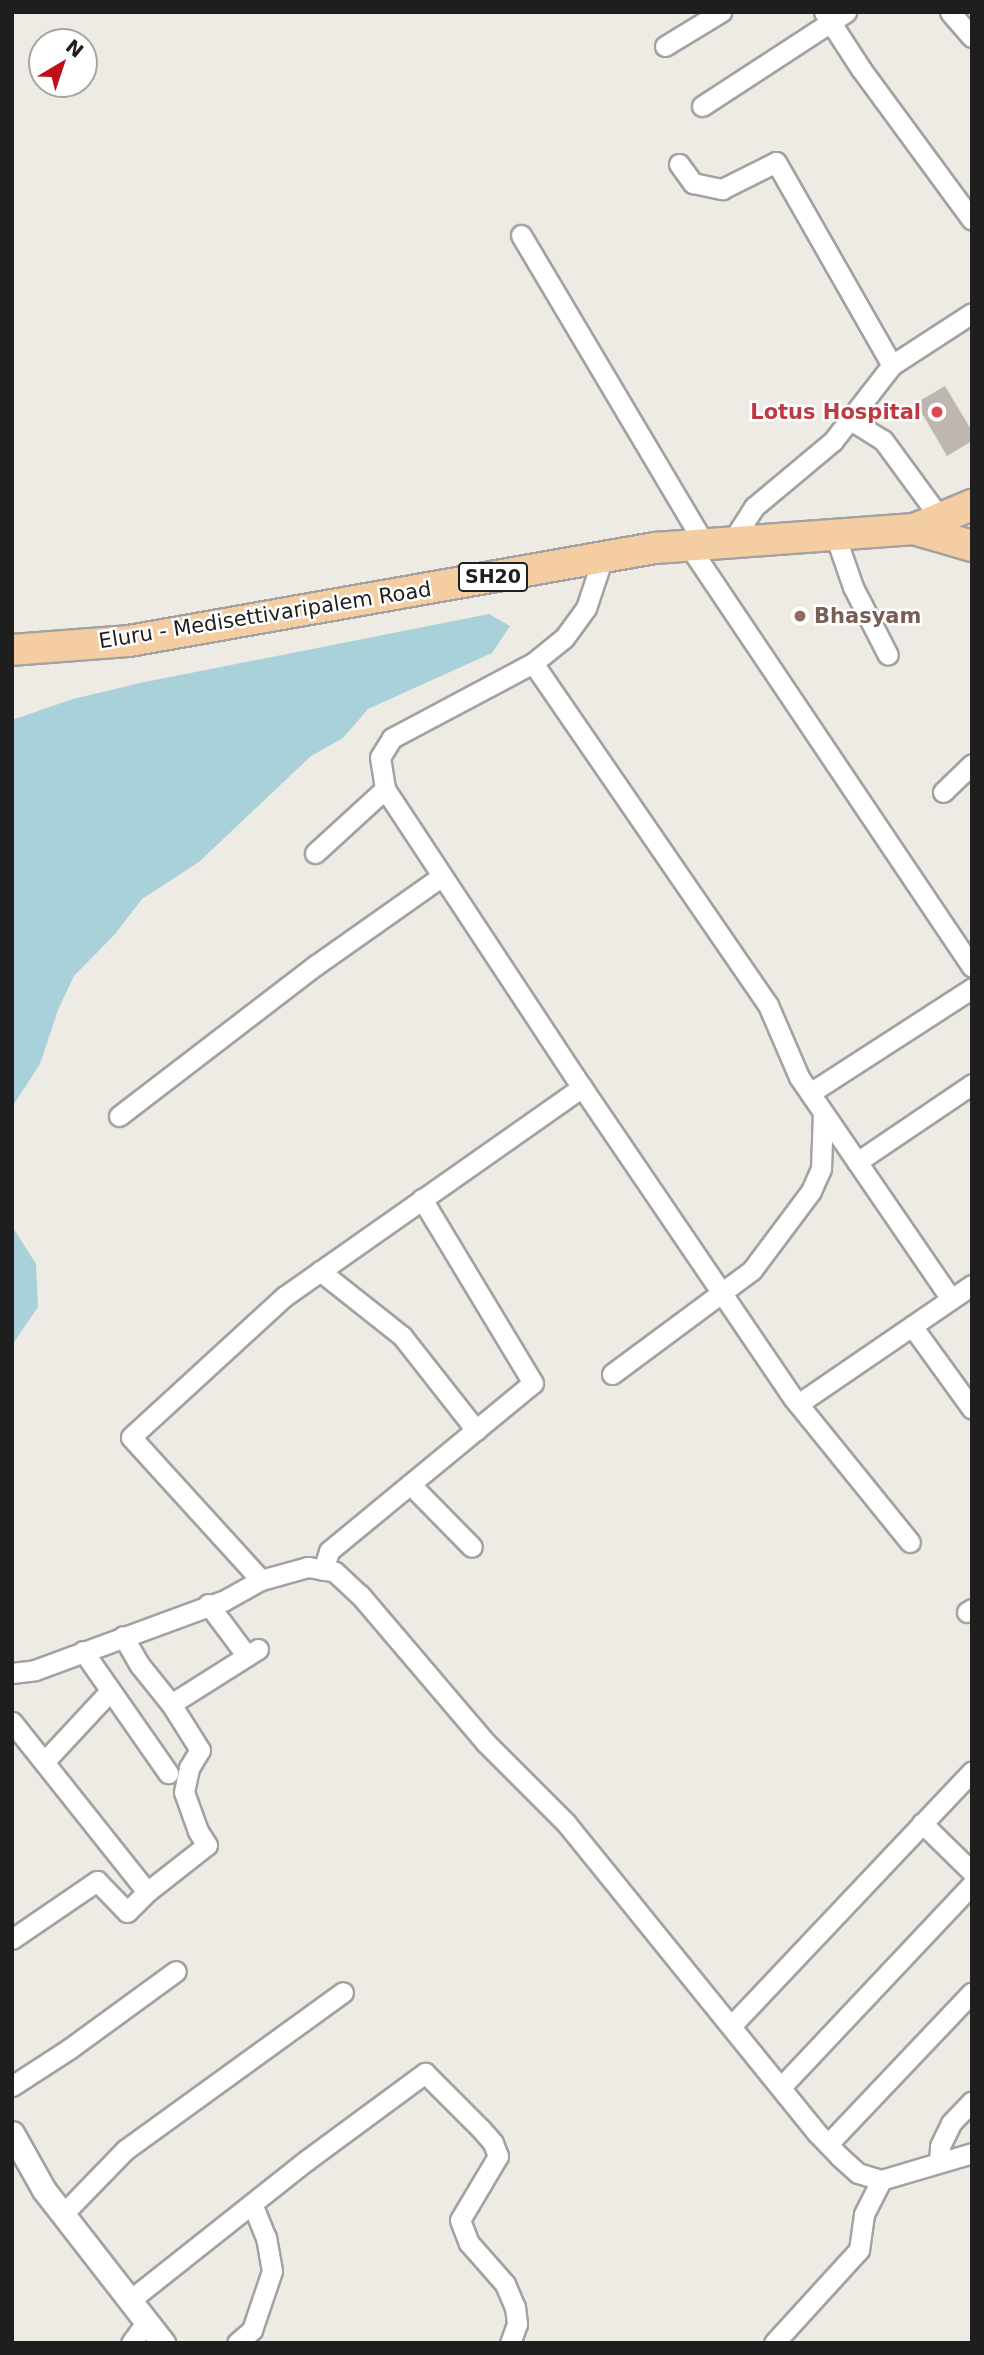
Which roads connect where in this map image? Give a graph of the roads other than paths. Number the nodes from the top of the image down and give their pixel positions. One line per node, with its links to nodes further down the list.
1 (721, 12): 5 (street)
2 (950, 12): 4 (street)
3 (834, 15): 6 (street); 8 (street)
4 (972, 37)
5 (665, 46)
6 (702, 106)
7 (678, 164): 11 (street)
8 (972, 220)
9 (521, 235): 16 (street)
10 (972, 313): 11 (street)
11 (892, 365): 12 (street)
12 (849, 419): 14 (street); 16 (street)
13 (972, 505): 14 (main road, Eluru - Medisettivaripalem Road / SH20)
14 (927, 524): 15 (main road, Eluru - Medisettivaripalem Road / SH20); 17 (main road)
15 (835, 535): 16 (main road, Eluru - Medisettivaripalem Road / SH20); 20 (street)
16 (708, 544): 18 (main road, Eluru - Medisettivaripalem Road / SH20); 27 (street)
17 (972, 546)
18 (603, 557): 19 (main road, Eluru - Medisettivaripalem Road / SH20); 21 (street)
19 (12, 650)
20 (888, 655)
21 (534, 663): 23 (street); 31 (street)
22 (972, 764): 24 (street)
23 (385, 789): 25 (street); 26 (street)
24 (943, 792)
25 (315, 853)
26 (442, 876): 30 (street); 33 (street)
27 (972, 967)
28 (972, 988): 31 (street)
29 (972, 1084): 34 (street)
30 (582, 1087): 35 (street); 38 (street)
31 (810, 1093): 32 (street)
32 (823, 1113): 34 (street); 38 (street)
33 (119, 1116)
34 (857, 1162): 39 (street)
35 (422, 1199): 36 (street); 44 (street)
36 (320, 1271): 44 (street); 49 (street)
37 (972, 1285): 39 (street)
38 (723, 1294): 41 (street); 42 (street)
39 (951, 1299): 40 (street)
40 (912, 1326): 42 (street); 43 (street)
41 (612, 1374)
42 (798, 1404): 46 (street)
43 (971, 1405)
44 (476, 1430): 45 (street)
45 (410, 1484): 47 (street); 48 (street)
46 (910, 1542)
47 (472, 1548)
48 (323, 1570): 49 (street); 68 (street)
49 (261, 1580): 50 (street)
50 (208, 1604): 51 (street); 55 (street)
51 (123, 1636): 52 (street); 55 (street)
52 (83, 1651): 53 (street); 54 (street)
53 (12, 1673)
54 (110, 1691): 57 (street); 59 (street)
55 (171, 1704): 63 (street)
56 (12, 1722): 57 (street)
57 (44, 1762): 63 (street)
58 (972, 1771): 60 (street)
59 (168, 1773)
60 (922, 1823): 61 (street); 68 (street)
61 (972, 1872)
62 (972, 1884): 70 (street)
63 (147, 1892): 64 (street)
64 (12, 1939)
65 (176, 1971): 69 (street)
66 (343, 1992): 78 (street)
67 (972, 1992): 73 (street)
68 (732, 2025): 70 (street)
69 (12, 2086)
70 (781, 2087): 73 (street)
71 (972, 2101): 75 (street)
72 (12, 2133): 78 (street)
73 (828, 2144): 76 (street)
74 (972, 2153): 75 (street)
75 (939, 2162): 76 (street)
76 (881, 2180): 85 (street)
77 (252, 2204): 79 (street); 83 (street); 84 (street)
78 (63, 2214): 79 (street)
79 (129, 2301): 80 (street)
80 (146, 2322): 81 (street); 82 (street)
81 (131, 2343)
82 (163, 2343)
83 (237, 2343)
84 (510, 2343)
85 (774, 2343)

